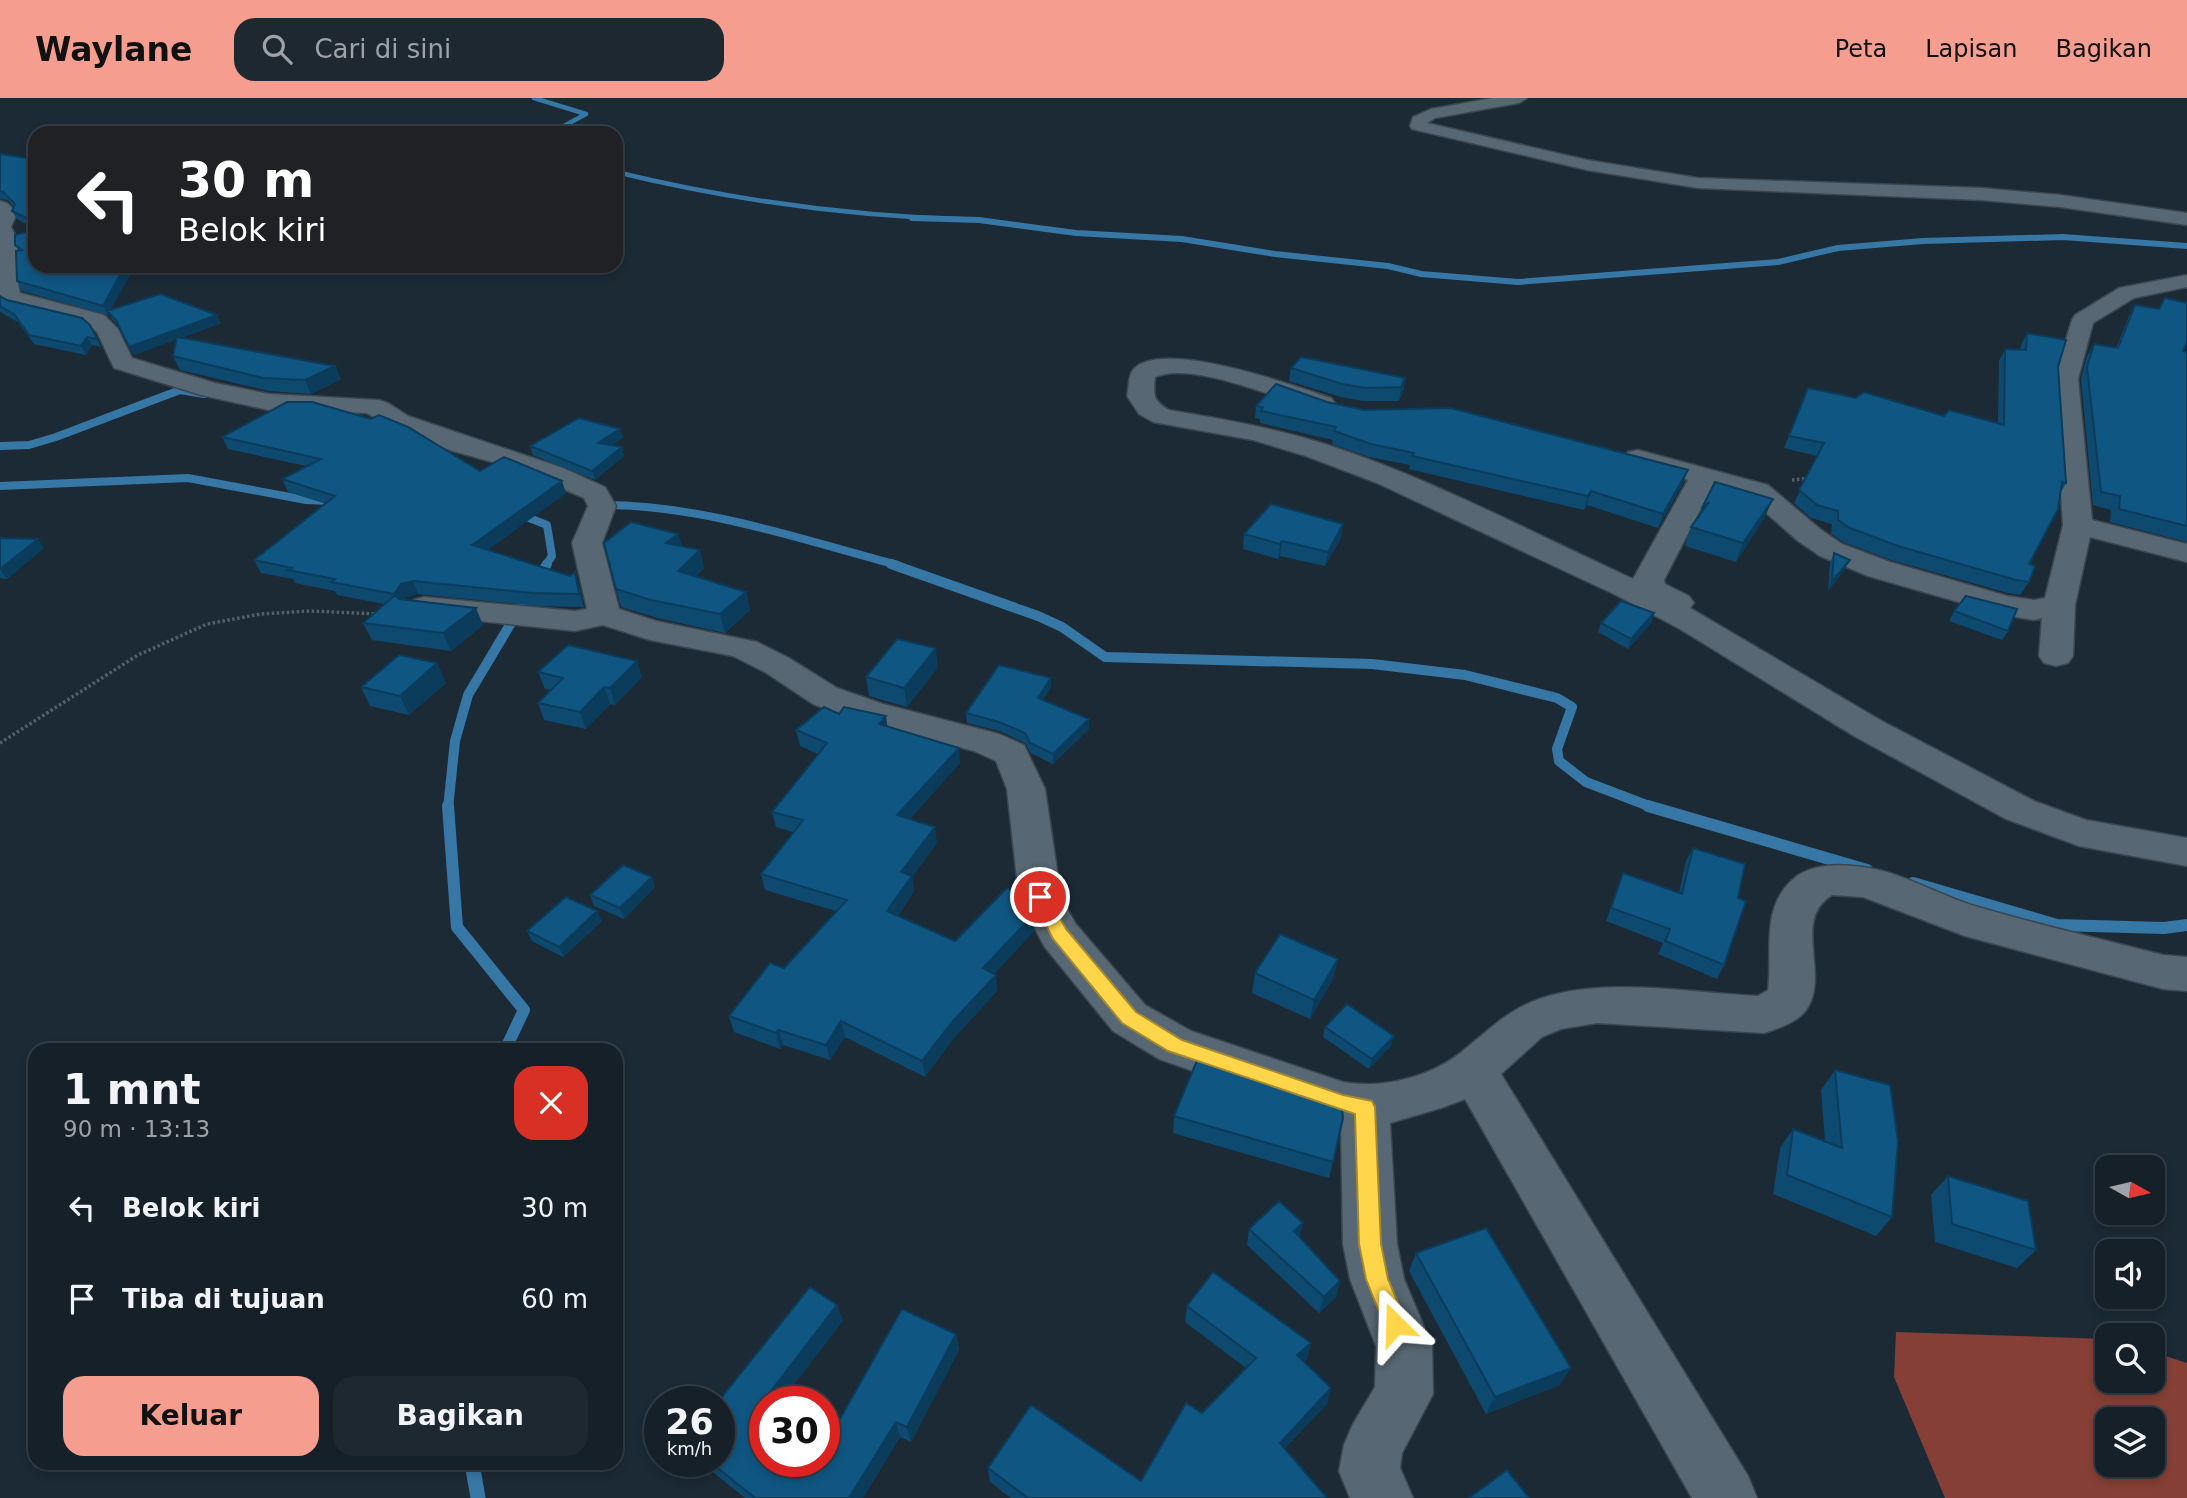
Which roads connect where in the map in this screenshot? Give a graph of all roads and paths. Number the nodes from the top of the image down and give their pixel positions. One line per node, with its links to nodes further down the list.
1 (1519, 98): 3 (street)
2 (10, 213): 14 (street)
3 (2187, 219)
4 (2187, 281): 10 (street)
5 (1354, 410): 15 (street)
6 (1611, 451): 7 (street)
7 (1704, 476): 9 (street); 15 (street)
8 (1824, 478): 9 (path)
9 (1758, 491): 12 (street)
10 (2078, 525): 11 (street); 12 (street)
11 (2187, 553)
12 (2059, 606): 16 (street)
13 (418, 607): 14 (street); 17 (path)
14 (605, 615): 21 (street)
15 (1692, 622): 18 (street)
16 (2056, 656)
17 (0, 743)
18 (2187, 852)
19 (2187, 974): 20 (street)
20 (1473, 1070): 21 (street); 23 (street)
21 (1365, 1107): 22 (street)
22 (1382, 1498)
23 (1726, 1498)

